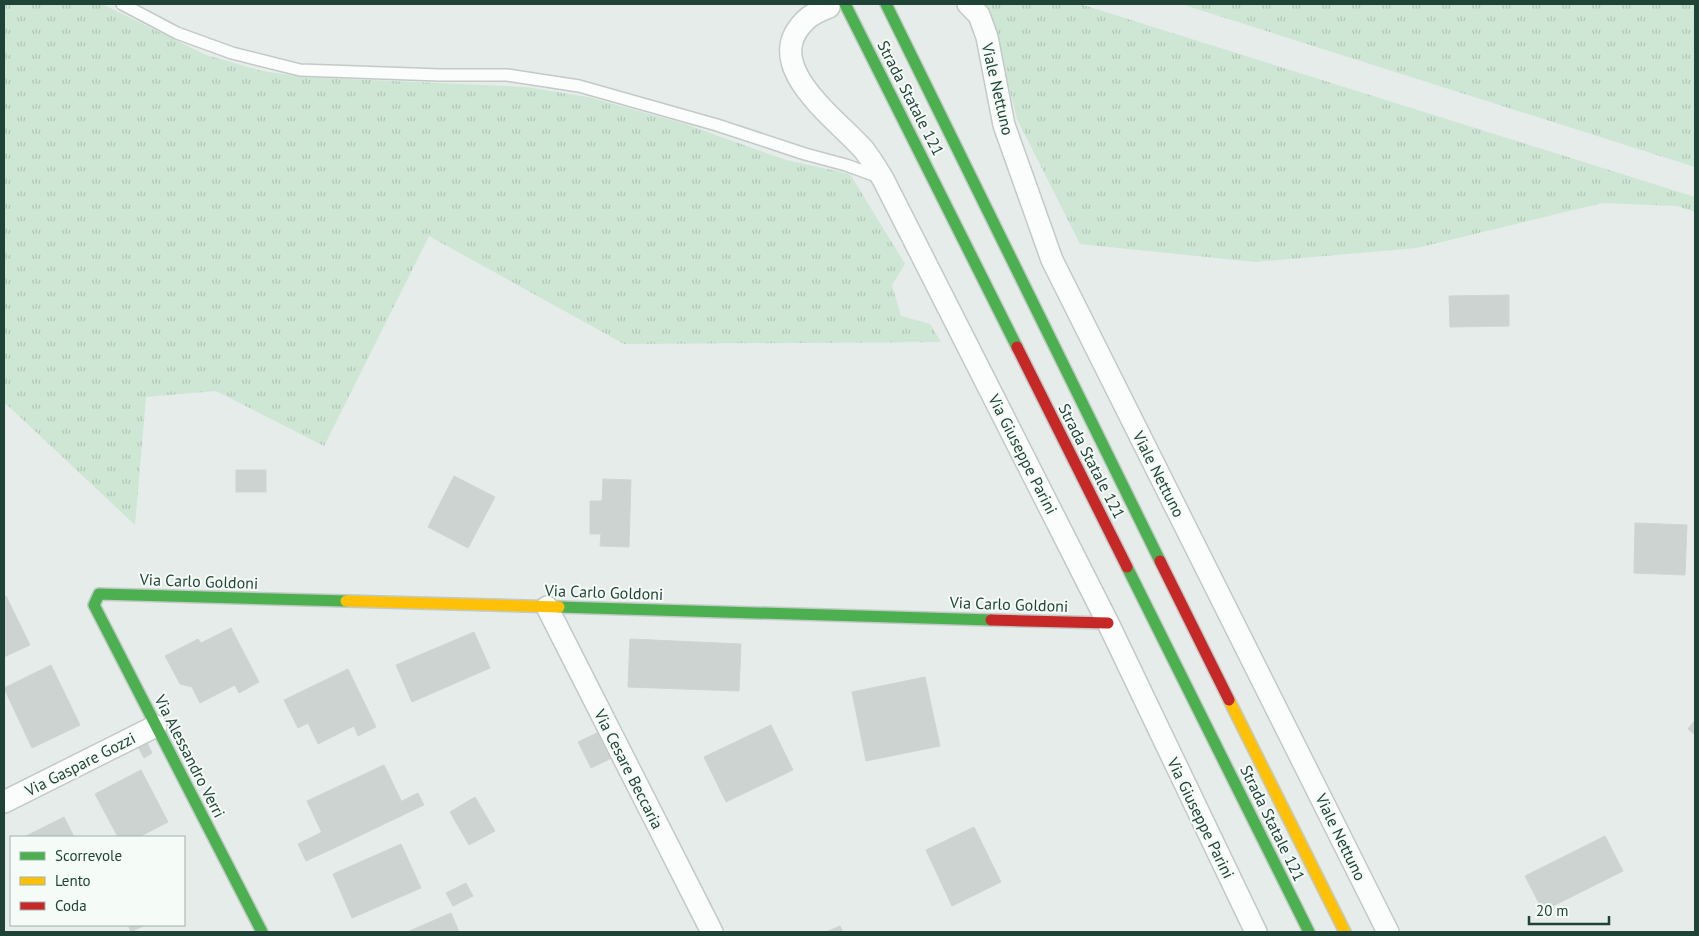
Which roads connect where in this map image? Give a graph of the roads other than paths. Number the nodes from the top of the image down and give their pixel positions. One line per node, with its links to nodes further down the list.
1 (122, 4): 5 (lane)
2 (886, 4): 15 (main road, Strada Statale 121)
3 (968, 4): 16 (street, Viale Nettuno)
4 (837, 5): 5 (street, Via Giuseppe Parini); 14 (main road, Strada Statale 121)
5 (883, 179): 8 (street, Via Giuseppe Parini)
6 (99, 594): 7 (main road, Via Carlo Goldoni); 9 (main road, Via Alessandro Verri)
7 (547, 607): 8 (main road, Via Carlo Goldoni); 12 (street, Via Cesare Beccaria)
8 (1108, 623): 13 (street, Via Giuseppe Parini)
9 (156, 726): 10 (street, Via Gaspare Gozzi); 11 (main road, Via Alessandro Verri)
10 (4, 802)
11 (262, 932)
12 (712, 932)
13 (1256, 932)
14 (1309, 932)
15 (1345, 932)
16 (1388, 932)

